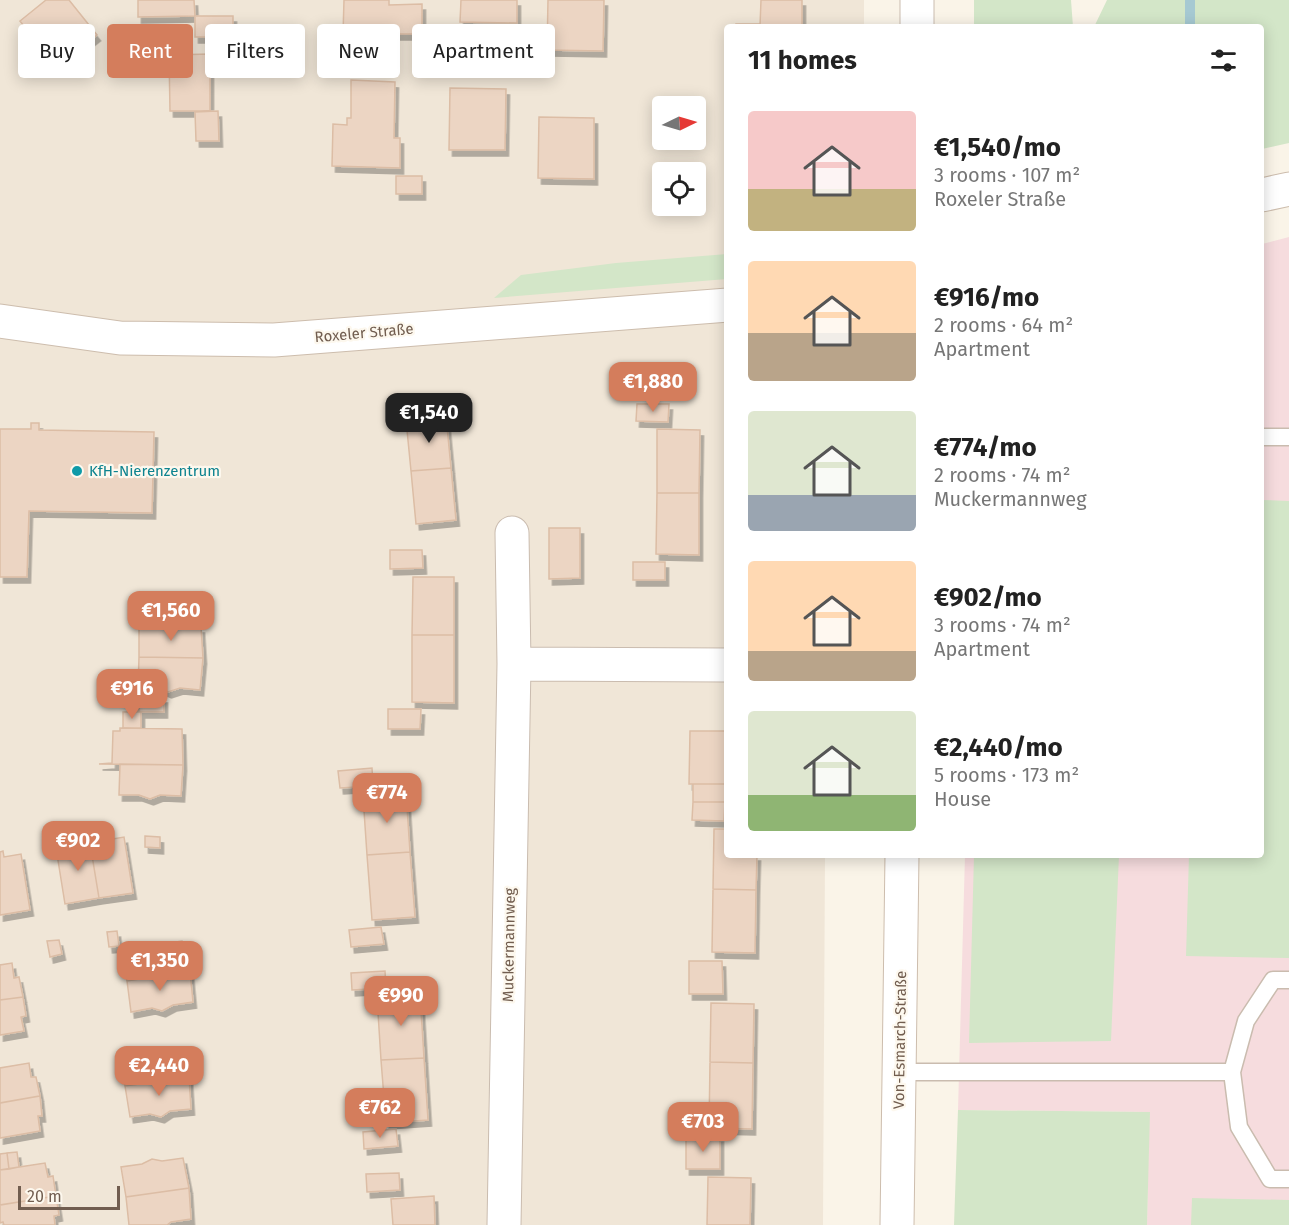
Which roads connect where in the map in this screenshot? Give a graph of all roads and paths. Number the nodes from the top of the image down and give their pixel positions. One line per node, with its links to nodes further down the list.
1 (917, 0): 2 (main road)
2 (917, 24)
3 (1289, 189): 4 (main road)
4 (1264, 195)
5 (724, 305): 6 (main road, Roxeler Straße)
6 (0, 321)
7 (1264, 436): 8 (lane)
8 (1289, 437)
9 (512, 533): 10 (main road, Muckermannweg)
10 (514, 664): 11 (main road); 17 (main road, Muckermannweg)
11 (724, 665)
12 (902, 858): 14 (main road, Von-Esmarch-Straße)
13 (1289, 980): 15 (lane)
14 (900, 1072): 15 (lane); 18 (main road, Von-Esmarch-Straße)
15 (1232, 1072): 16 (lane)
16 (1289, 1179)
17 (504, 1225)
18 (897, 1225)

